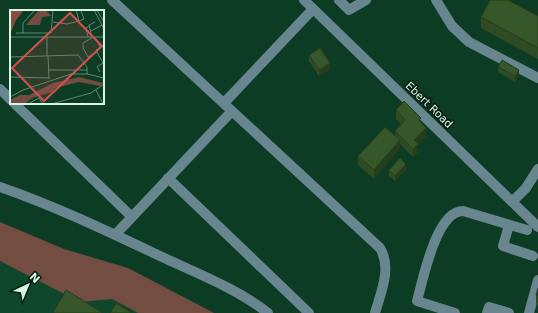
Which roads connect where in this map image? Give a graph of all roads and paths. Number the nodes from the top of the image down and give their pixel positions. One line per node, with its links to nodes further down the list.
1 (112, 0): 10 (street)
2 (304, 0): 6 (street, Ebert Road)
3 (339, 0): 4 (street)
4 (366, 0)
5 (436, 0): 7 (street)
6 (313, 9): 10 (street); 16 (street, Ebert Road)
7 (538, 78)
8 (0, 89): 9 (street)
9 (10, 99)
10 (224, 103): 12 (street)
11 (15, 104): 17 (street)
12 (232, 111): 14 (street); 25 (street)
13 (538, 169): 16 (street)
14 (168, 178): 17 (street); 24 (street)
15 (0, 187): 20 (street)
16 (512, 202): 19 (street, Ebert Road)
17 (132, 217): 20 (street)
18 (509, 225): 19 (street); 21 (street); 26 (street)
19 (535, 225)
20 (115, 235): 23 (street)
21 (533, 256)
22 (538, 280): 29 (street)
23 (268, 313)
24 (308, 313)
25 (375, 313)
26 (455, 313)
27 (487, 313): 28 (street)
28 (509, 313)
29 (530, 313)

